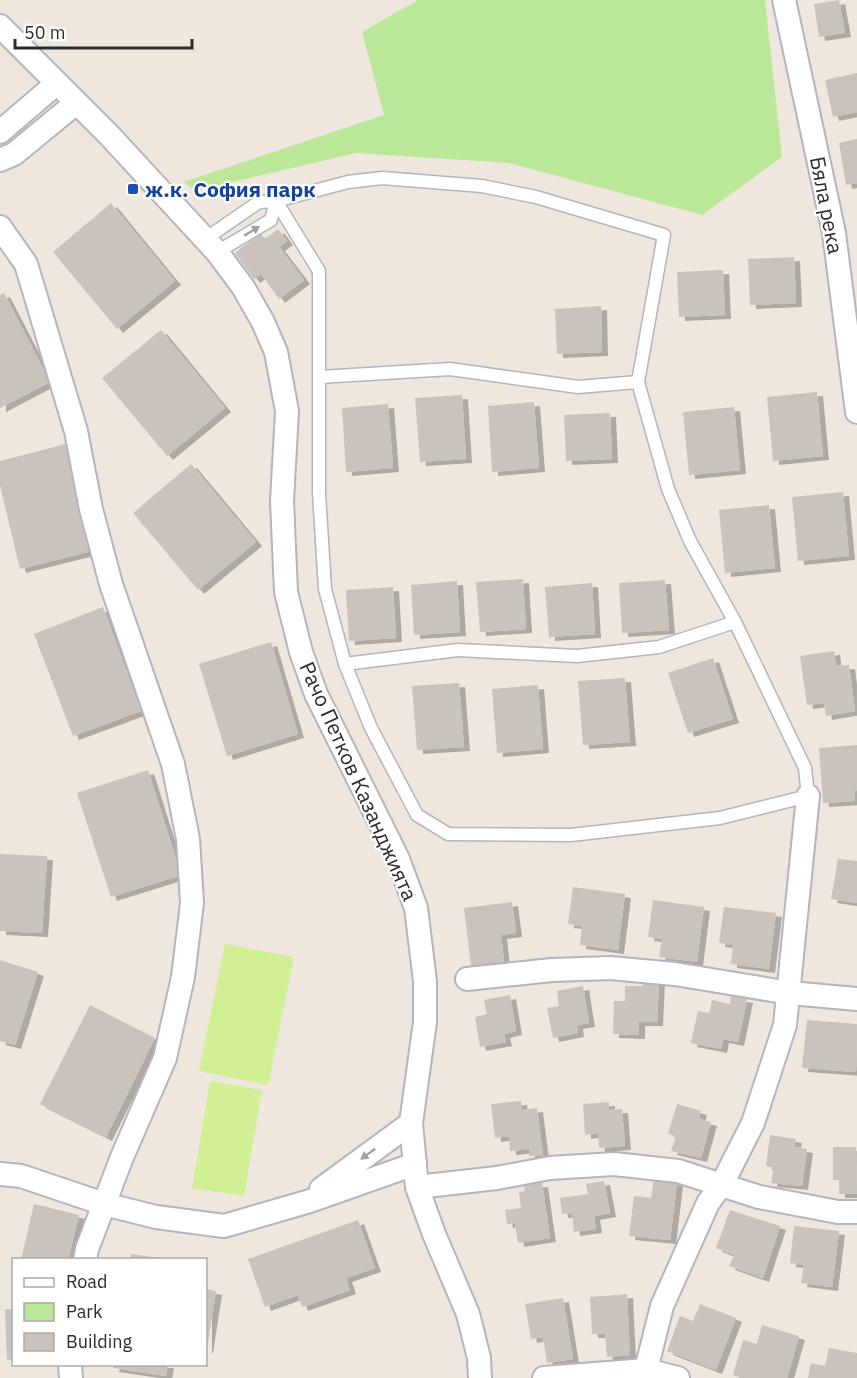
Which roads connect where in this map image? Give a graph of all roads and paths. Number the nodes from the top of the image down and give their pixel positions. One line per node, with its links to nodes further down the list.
1 (784, 0): 12 (street, Бяла река)
2 (0, 26): 3 (street, Рачо Петков Казанджията)
3 (56, 84): 4 (street, Рачо Петков Казанджията); 5 (street)
4 (76, 103): 6 (street); 9 (street, Рачо Петков Казанджията)
5 (0, 132)
6 (0, 160)
7 (276, 201): 9 (lane); 9 (lane, one-way to 7); 10 (lane); 11 (lane)
8 (0, 227): 25 (street)
9 (211, 246): 19 (street, Рачо Петков Казанджията)
10 (320, 377): 11 (lane); 14 (lane)
11 (638, 382): 13 (lane)
12 (857, 412)
13 (735, 622): 14 (lane); 15 (lane)
14 (345, 664): 15 (lane)
15 (808, 796): 17 (street)
16 (467, 979): 17 (street)
17 (789, 993): 18 (street); 22 (street)
18 (857, 999)
19 (411, 1123): 20 (street, Рачо Петков Казанджията); 24 (street, one-way to 24)
20 (415, 1164): 23 (street, Рачо Петков Казанджията); 24 (street)
21 (0, 1174): 25 (street)
22 (722, 1184): 23 (street); 26 (street); 28 (street)
23 (417, 1187): 29 (street, Рачо Петков Казанджията)
24 (310, 1201): 25 (street)
25 (104, 1204): 27 (street)
26 (857, 1212)
27 (86, 1258)
28 (646, 1370): 30 (street); 31 (street)
29 (480, 1378)
30 (544, 1378)
31 (678, 1378)

